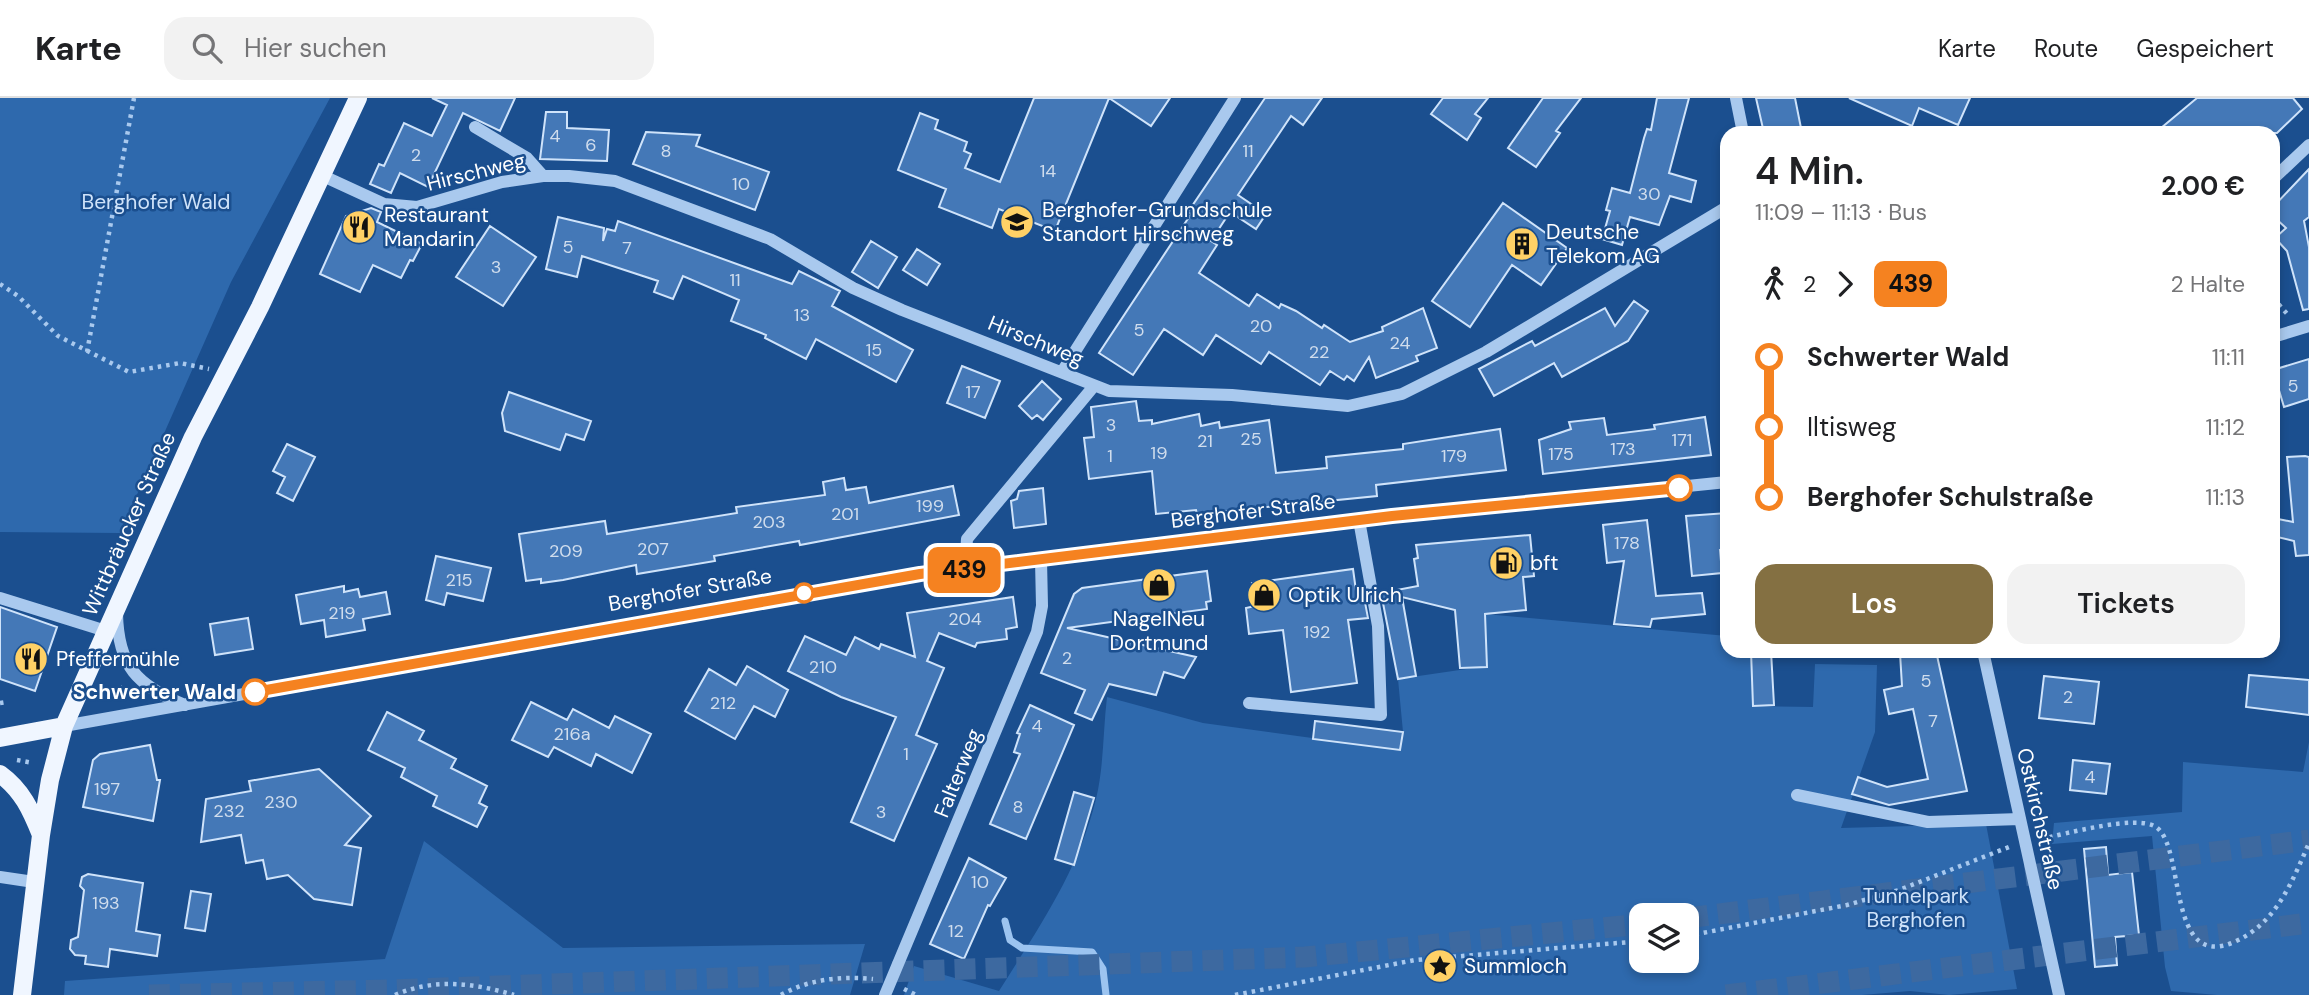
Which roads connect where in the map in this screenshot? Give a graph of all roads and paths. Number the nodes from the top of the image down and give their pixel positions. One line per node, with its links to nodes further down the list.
1 (134, 98): 15 (path)
2 (358, 98): 9 (main road, Wittbräucker Straße)
3 (1235, 98): 16 (street)
4 (1736, 98): 5 (street)
5 (1742, 126)
6 (475, 127): 10 (street)
7 (2309, 145): 8 (street)
8 (2280, 172)
9 (321, 175): 10 (street, Hirschweg); 17 (main road, Wittbräucker Straße)
10 (543, 176): 16 (street, Hirschweg)
11 (1720, 211): 18 (street, Hirschweg)
12 (0, 284): 15 (path)
13 (2309, 326): 14 (street)
14 (2280, 335)
15 (87, 352): 17 (path)
16 (1062, 372): 18 (street, Hirschweg)
17 (224, 375): 24 (main road, Wittbräucker Straße)
18 (1094, 386): 22 (street)
19 (1720, 483): 20 (street, Berghofer Straße)
20 (1359, 520): 21 (street, Berghofer Straße); 29 (street)
21 (1041, 560): 22 (street, Berghofer Straße); 46 (street, Falterweg)
22 (965, 569): 30 (street, Berghofer Straße)
23 (0, 598): 25 (street)
24 (117, 608): 25 (main road, Wittbräucker Straße); 30 (street)
25 (106, 631): 31 (main road, Wittbräucker Straße)
26 (1985, 658): 37 (street, Ostkirchstraße)
27 (110, 688): 28 (path)
28 (119, 690)
29 (1249, 704)
30 (185, 705): 31 (street, Berghofer Straße)
31 (64, 726): 32 (main road, Berghofer Straße); 38 (main road, Wittbräucker Straße)
32 (0, 738)
33 (17, 760): 34 (path)
34 (33, 763)
35 (0, 774): 38 (main road)
36 (1797, 795): 37 (street)
37 (2020, 819): 53 (street, Ostkirchstraße)
38 (41, 835): 43 (main road, Wittbräucker Straße)
39 (2057, 836): 40 (path)
40 (2309, 843)
41 (1993, 852): 44 (path)
42 (0, 877): 43 (street)
43 (34, 882): 47 (main road, Wittbräucker Straße)
44 (1699, 934)
45 (1629, 942): 52 (path)
46 (891, 981): 50 (path); 51 (street, Falterweg)
47 (22, 995)
48 (395, 995): 49 (path)
49 (514, 995)
50 (780, 995)
51 (885, 995)
52 (1235, 995)
53 (2059, 995)

